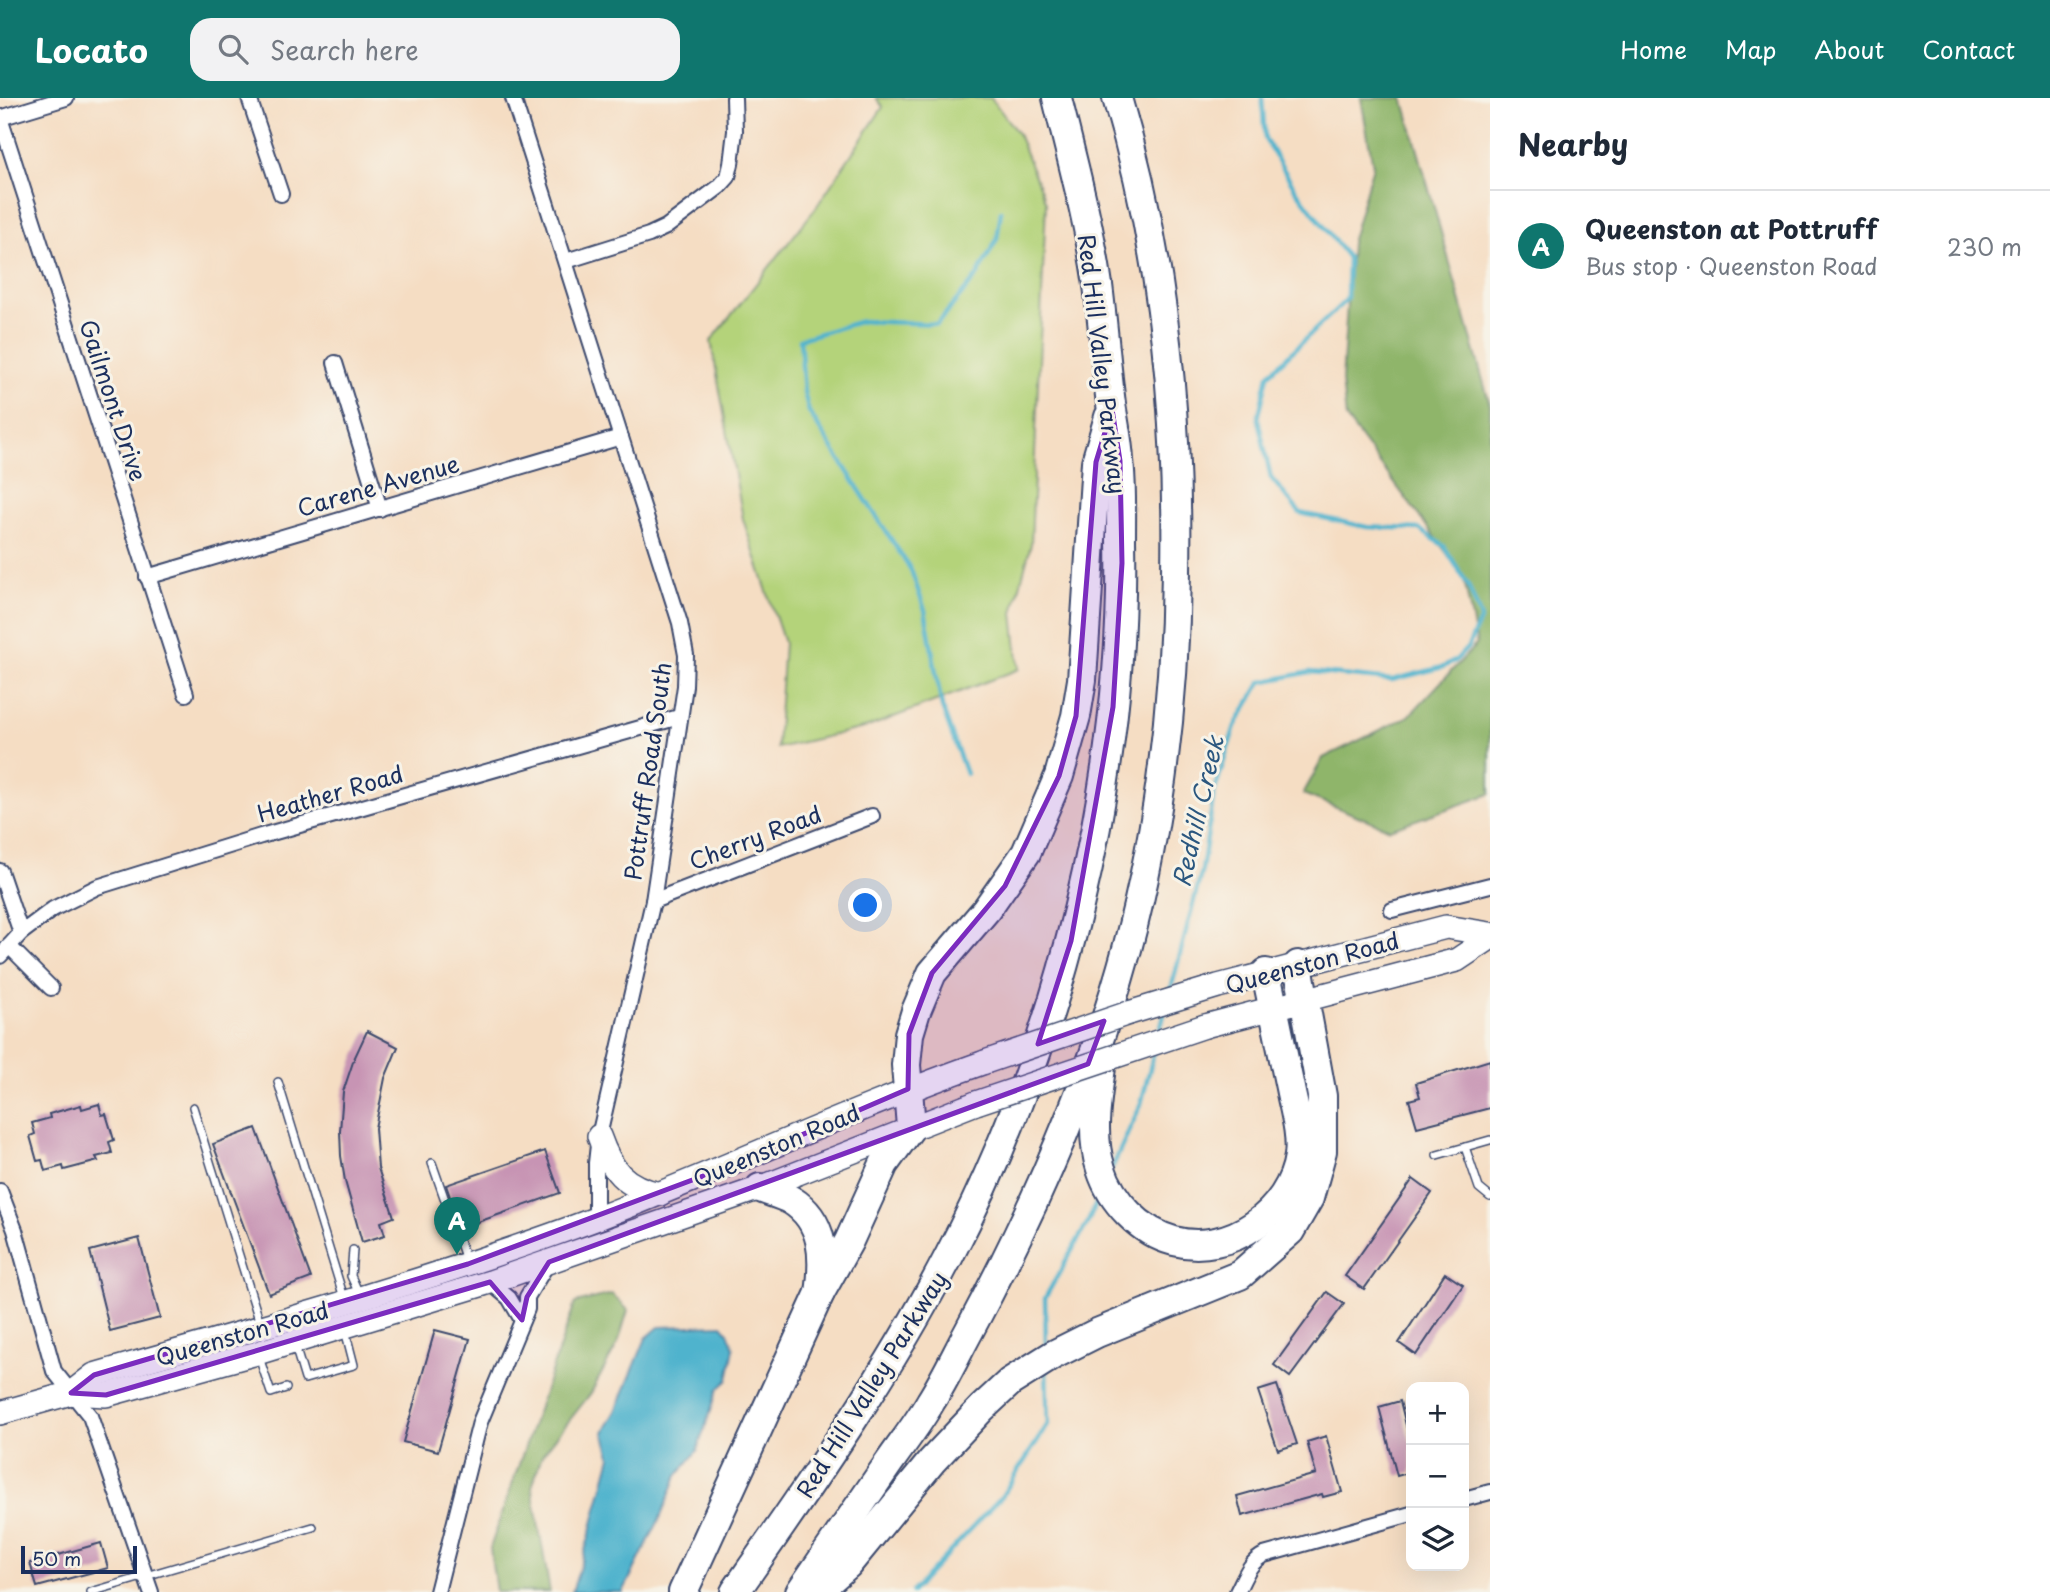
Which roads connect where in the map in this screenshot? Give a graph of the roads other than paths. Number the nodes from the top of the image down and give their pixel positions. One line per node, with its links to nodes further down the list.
1 (66, 98): 7 (street)
2 (249, 98): 8 (street)
3 (513, 98): 9 (street, Pottruff Road South)
4 (734, 98): 9 (street)
5 (1057, 98): 11 (highway, Red Hill Valley Parkway)
6 (1120, 102): 30 (highway)
7 (0, 118): 14 (street, Gailmont Drive)
8 (281, 194)
9 (566, 261): 12 (street, Pottruff Road South)
10 (335, 363): 13 (street)
11 (1112, 409): 32 (highway); 68 (highway, Red Hill Valley Parkway)
12 (621, 437): 13 (street, Carene Avenue); 16 (street, Pottruff Road South)
13 (380, 509): 14 (street, Carene Avenue)
14 (147, 577): 15 (street, Gailmont Drive)
15 (186, 694)
16 (679, 717): 20 (street, Pottruff Road South); 22 (street, Heather Road)
17 (872, 816): 20 (street, Cherry Road)
18 (0, 871): 22 (street)
19 (1490, 885): 21 (street)
20 (653, 901): 35 (street, Pottruff Road South)
21 (1392, 910)
22 (21, 933): 24 (street, Heather Road)
23 (1490, 936): 25 (main road, Queenston Road); 28 (main road, Queenston Road)
24 (4, 951): 27 (street, Heather Road)
25 (1298, 965): 26 (main road, Queenston Road); 28 (highway)
26 (1266, 973): 29 (highway); 32 (main road, Queenston Road, bridge)
27 (51, 988)
28 (1305, 1001): 29 (main road, Queenston Road); 70 (highway)
29 (1273, 1007): 30 (highway); 34 (main road, Queenston Road, bridge)
30 (1108, 1011): 69 (highway)
31 (278, 1082): 50 (lane)
32 (908, 1089): 34 (highway); 42 (main road, Queenston Road)
33 (193, 1107): 53 (lane)
34 (911, 1127): 40 (main road, Queenston Road); 49 (highway)
35 (599, 1136): 42 (main road); 44 (street, Pottruff Road South)
36 (1490, 1140): 37 (lane)
37 (1465, 1147): 38 (lane); 43 (lane)
38 (1437, 1155)
39 (432, 1163): 47 (lane)
40 (760, 1188): 46 (main road, Queenston Road); 49 (highway)
41 (0, 1191): 57 (street)
42 (660, 1194): 44 (main road, Queenston Road)
43 (1490, 1197)
44 (596, 1218): 47 (main road, Queenston Road)
45 (353, 1250): 50 (lane)
46 (549, 1262): 48 (main road, Queenston Road); 51 (street)
47 (468, 1264): 50 (main road, Queenston Road)
48 (490, 1282): 51 (street); 52 (main road, Queenston Road)
49 (820, 1293): 67 (highway)
50 (353, 1300): 53 (main road, Queenston Road)
51 (522, 1320): 66 (street)
52 (344, 1326): 54 (main road, Queenston Road); 54 (lane)
53 (261, 1328): 57 (main road, Queenston Road)
54 (293, 1342): 55 (main road, Queenston Road)
55 (257, 1353): 56 (lane); 57 (main road, Queenston Road)
56 (286, 1388)
57 (71, 1393): 58 (main road, Queenston Road); 63 (street)
58 (0, 1413)
59 (1490, 1492): 60 (street)
60 (1469, 1498)
61 (1406, 1515): 71 (street)
62 (313, 1527): 63 (lane)
63 (147, 1575): 64 (lane); 65 (street)
64 (91, 1592)
65 (151, 1592)
66 (437, 1592)
67 (683, 1592)
68 (735, 1592)
69 (800, 1592)
70 (816, 1592)
71 (1237, 1592)

